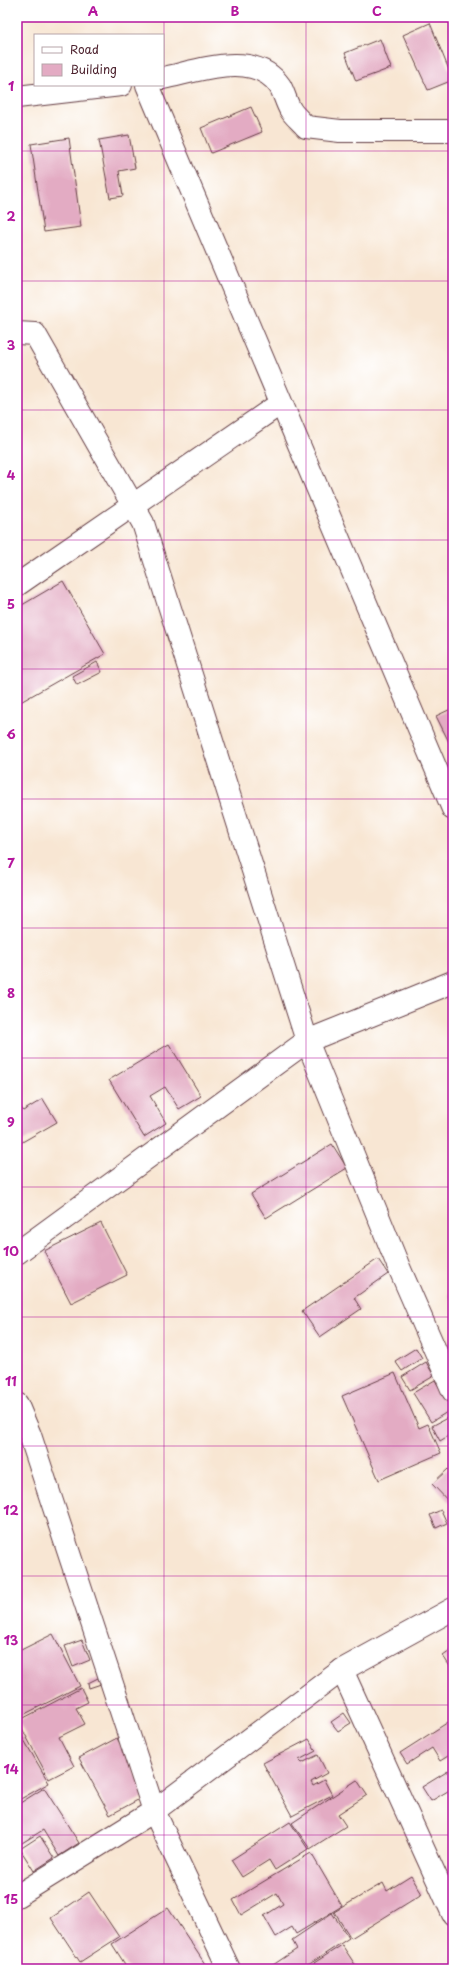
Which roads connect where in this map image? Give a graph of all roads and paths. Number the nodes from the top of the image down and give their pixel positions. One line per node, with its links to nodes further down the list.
1 (164, 78): 5 (street)
2 (113, 86): 4 (street)
3 (147, 86): 7 (street)
4 (17, 97)
5 (453, 131)
6 (17, 334): 8 (street)
7 (281, 403): 8 (street); 10 (street)
8 (132, 505): 9 (street); 12 (street)
9 (17, 585)
10 (453, 809)
11 (453, 982): 12 (street)
12 (307, 1041): 13 (street); 14 (street)
13 (17, 1253)
14 (453, 1392)
15 (17, 1404): 18 (street)
16 (453, 1609): 17 (street)
17 (342, 1670): 18 (street); 20 (street)
18 (154, 1811): 19 (street); 21 (street)
19 (17, 1896)
20 (453, 1914)
21 (229, 1969)

